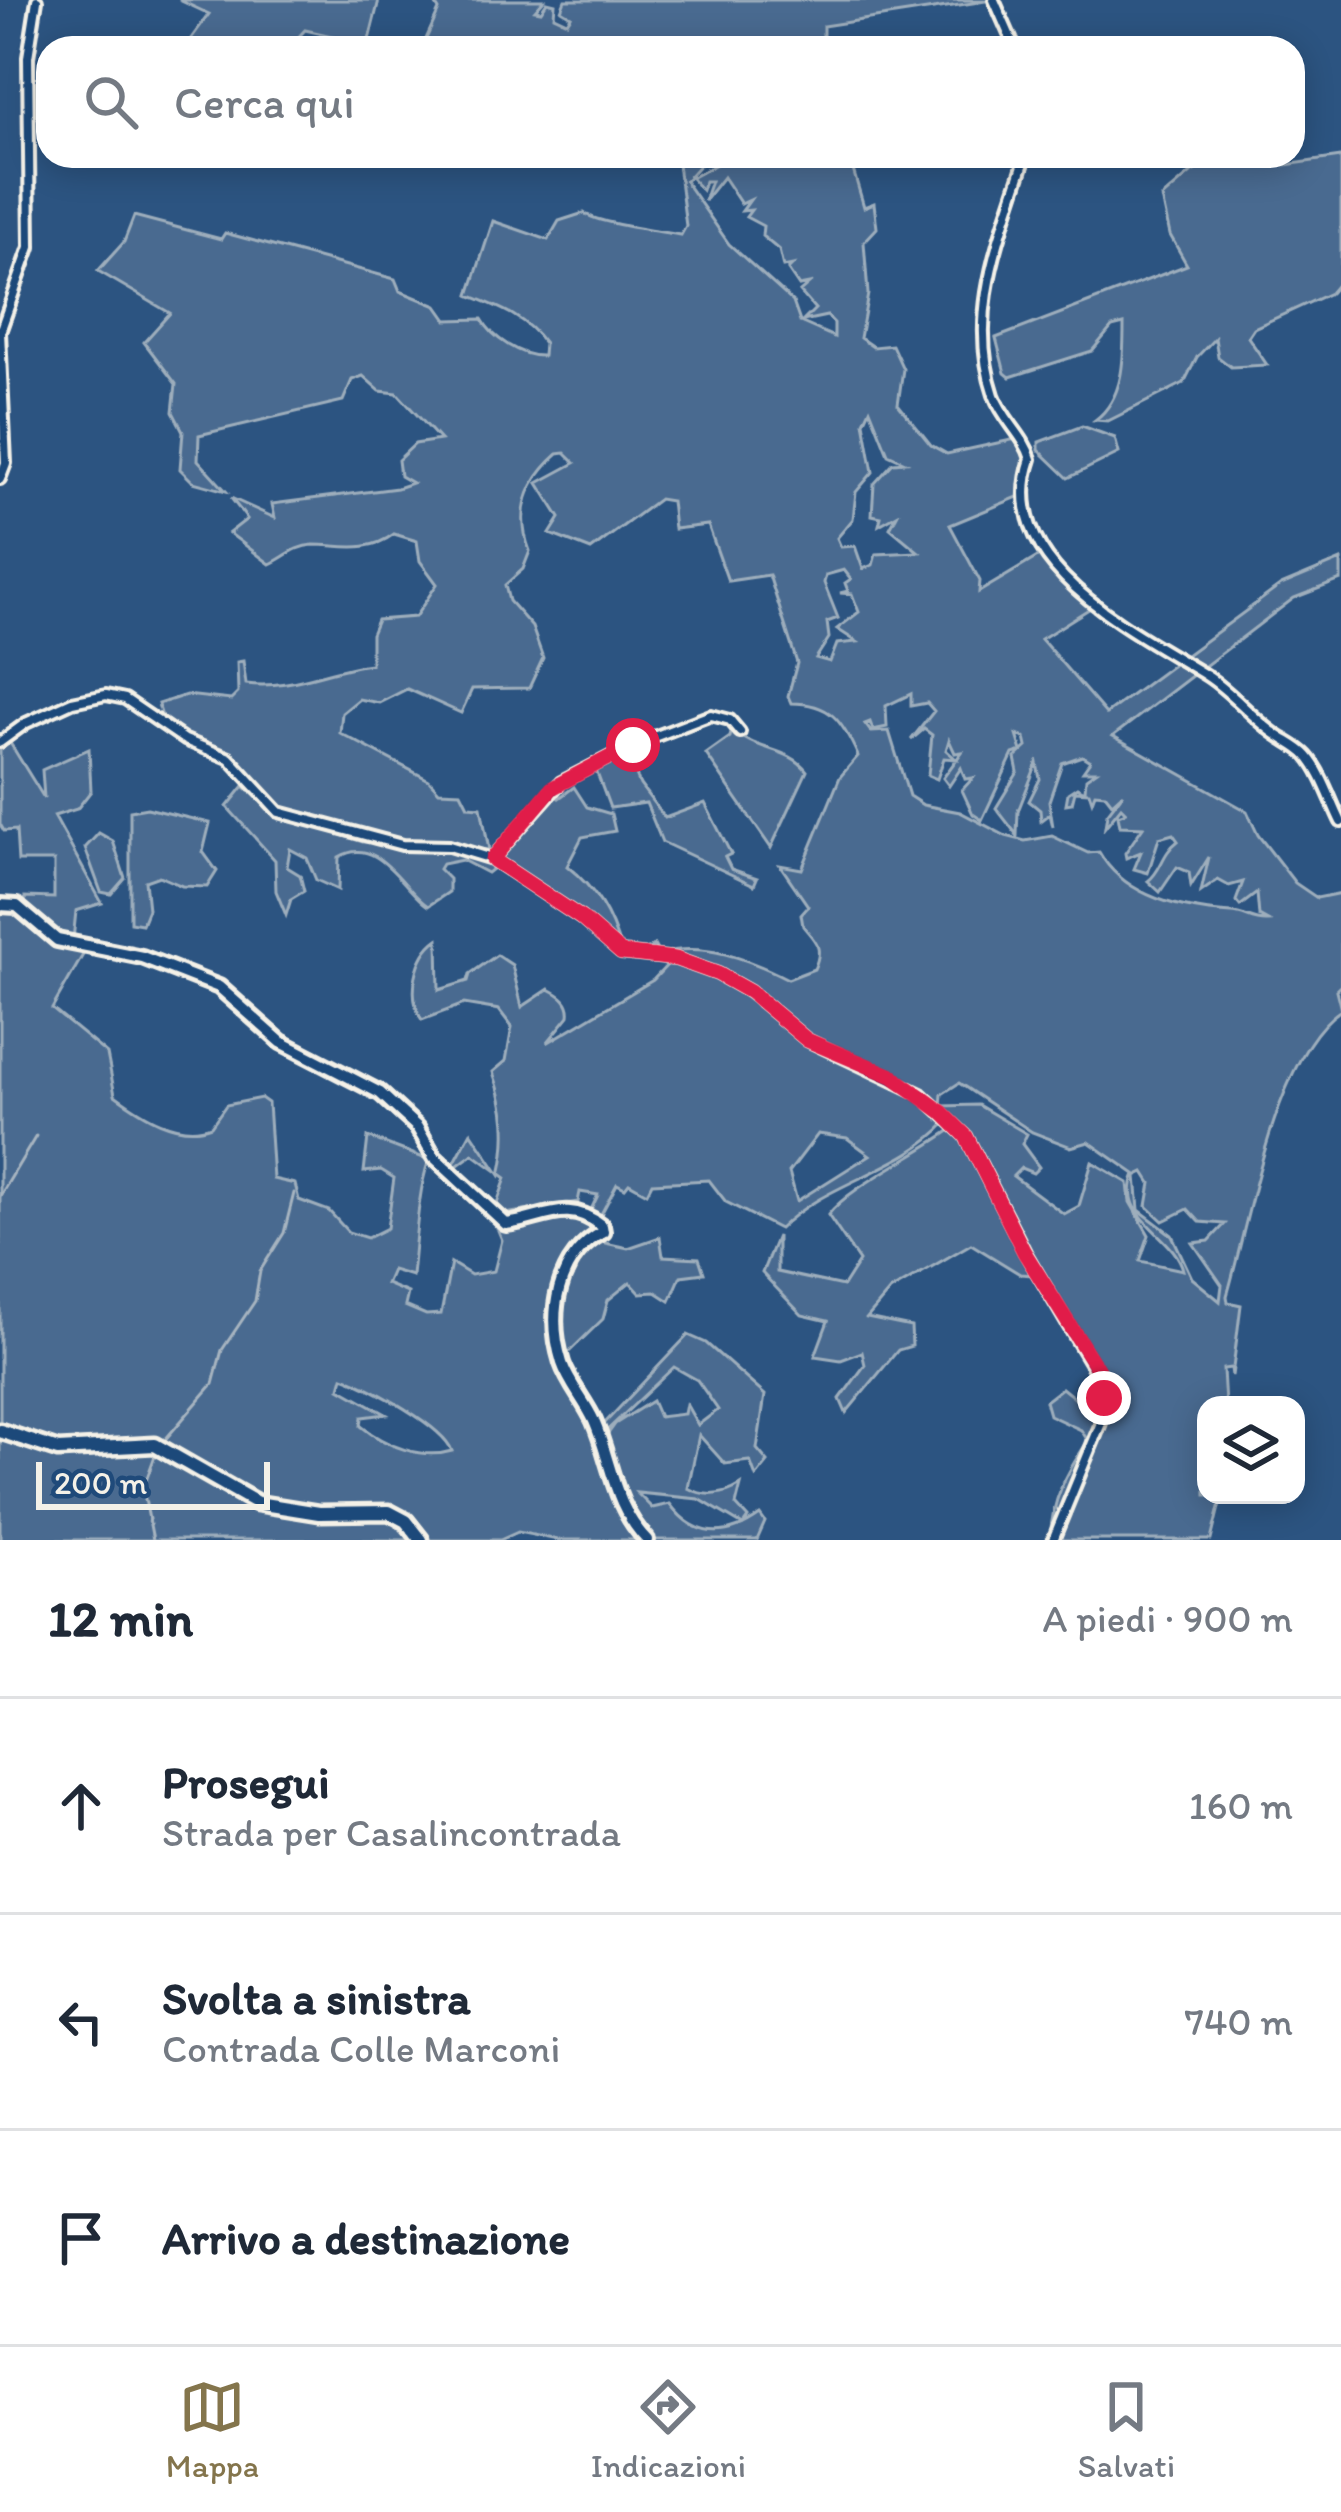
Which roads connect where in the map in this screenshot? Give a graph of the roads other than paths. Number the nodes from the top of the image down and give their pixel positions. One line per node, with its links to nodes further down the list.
1 (37, 0): 5 (street)
2 (994, 0): 3 (street)
3 (1010, 36)
4 (1022, 168): 9 (street)
5 (3, 460): 6 (street)
6 (0, 479)
7 (740, 732): 10 (street)
8 (0, 742): 10 (street)
9 (1341, 822)
10 (492, 859): 15 (street)
11 (0, 905): 14 (street)
12 (0, 1431): 13 (main road)
13 (421, 1540)
14 (647, 1540)
15 (1053, 1540)

